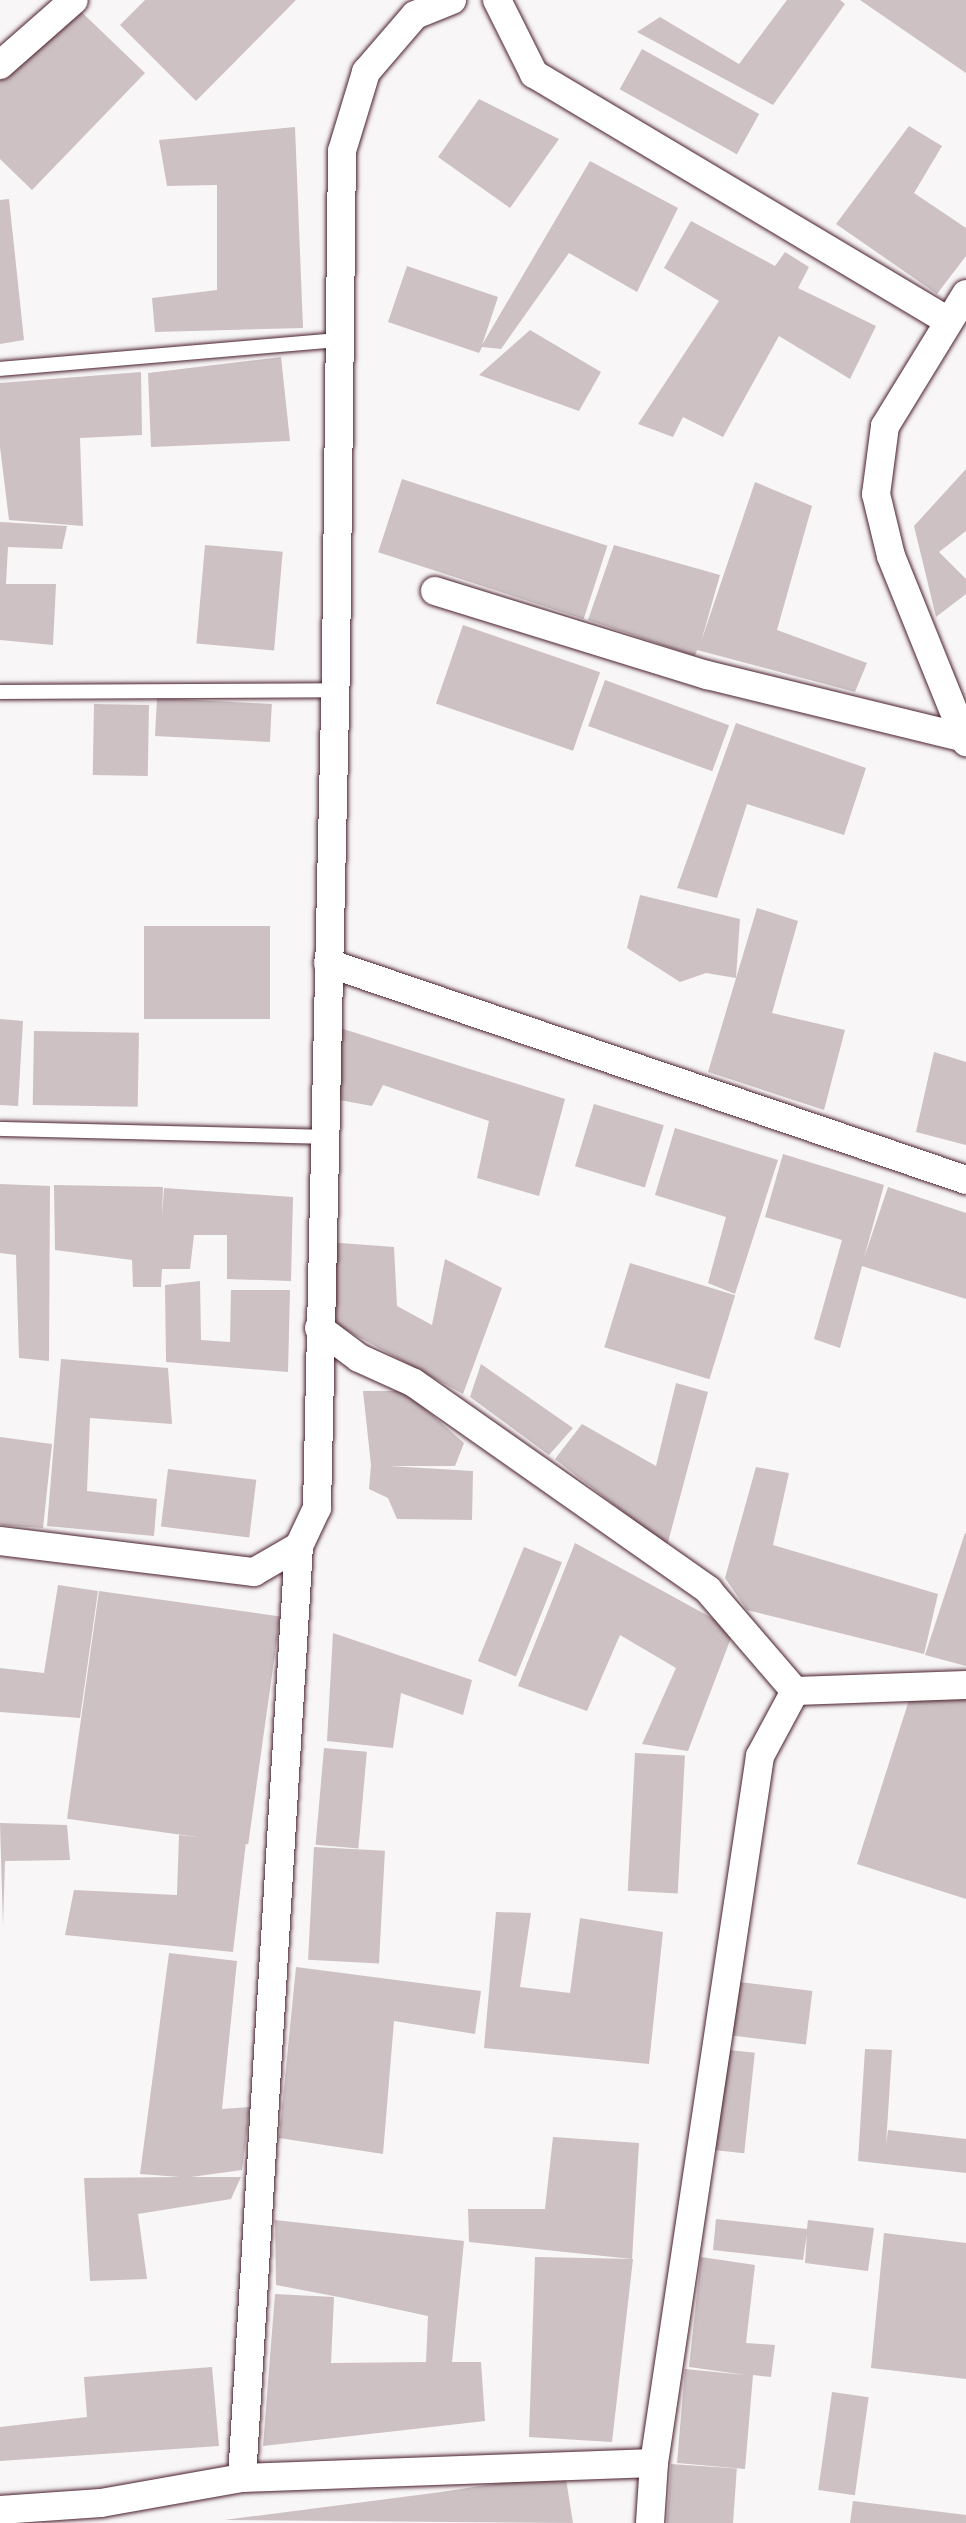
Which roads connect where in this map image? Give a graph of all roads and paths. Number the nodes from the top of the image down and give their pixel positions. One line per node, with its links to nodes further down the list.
1 (74, 0): 4 (street)
2 (452, 0): 7 (street)
3 (497, 0): 6 (street)
4 (0, 65)
5 (966, 294): 6 (street)
6 (947, 320): 12 (street)
7 (340, 340): 8 (lane); 10 (street)
8 (0, 369)
9 (435, 591): 12 (street)
10 (335, 690): 11 (lane); 13 (street)
11 (0, 692)
12 (966, 740)
13 (328, 963): 15 (street); 16 (street)
14 (0, 1129): 15 (lane)
15 (324, 1137): 17 (street)
16 (966, 1180)
17 (319, 1328): 19 (street); 21 (street)
18 (0, 1541): 19 (street)
19 (299, 1546): 23 (street)
20 (966, 1685): 21 (street)
21 (795, 1691): 22 (street)
22 (654, 2463): 23 (street); 26 (street)
23 (242, 2478): 25 (street)
24 (0, 2510): 25 (street)
25 (103, 2513)
26 (650, 2523)

